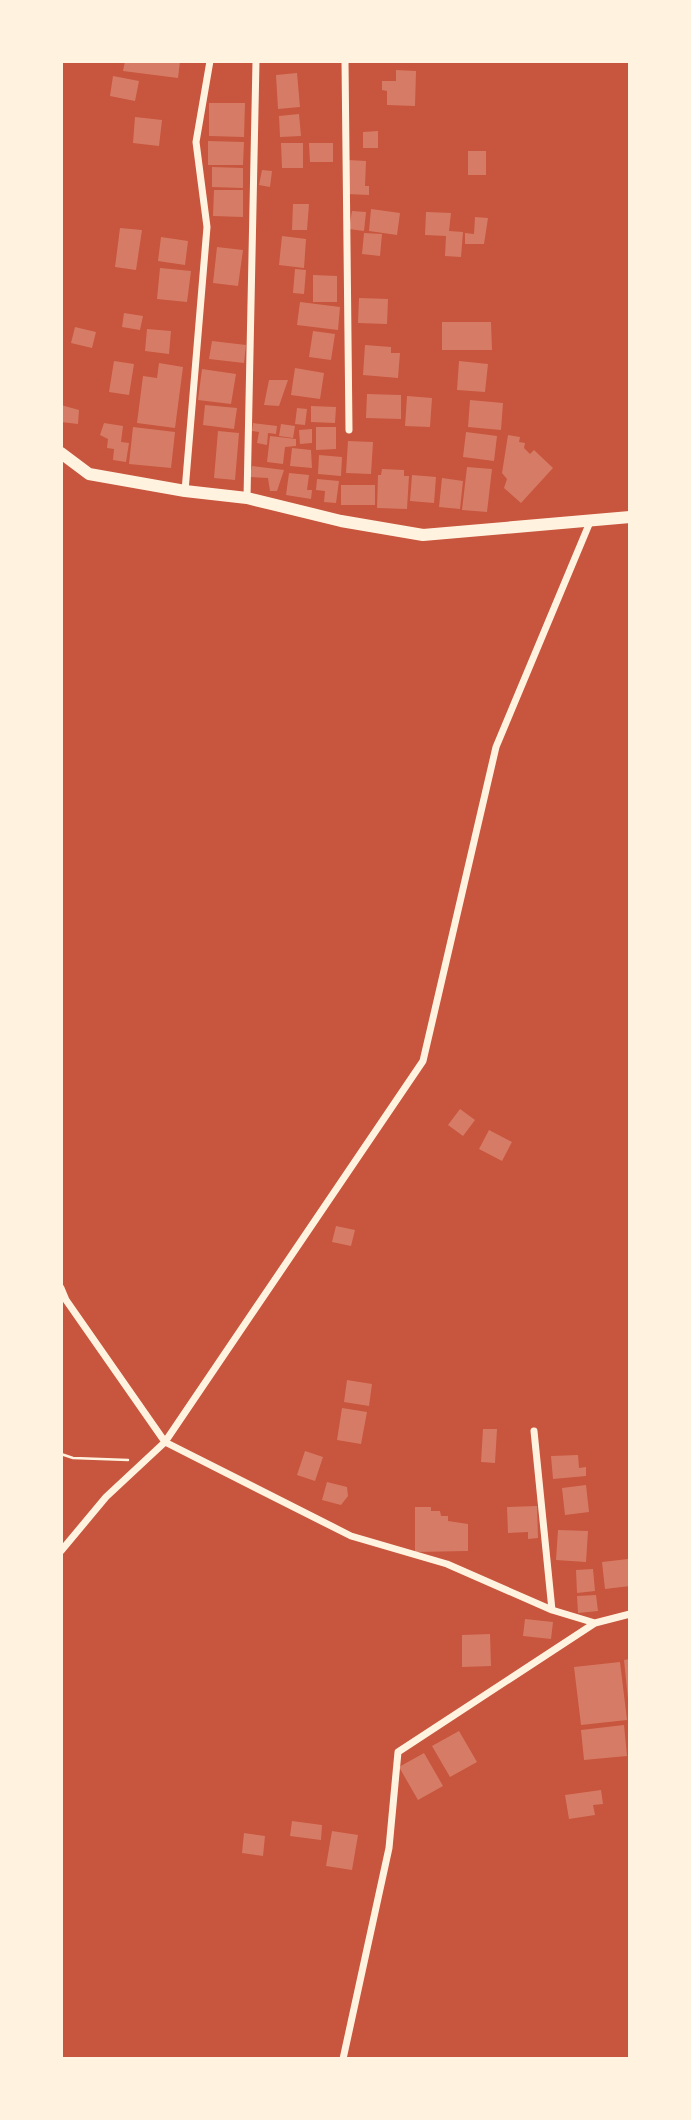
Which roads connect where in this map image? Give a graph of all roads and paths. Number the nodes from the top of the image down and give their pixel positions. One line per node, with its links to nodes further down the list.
1 (211, 61): 6 (street)
2 (256, 61): 7 (street)
3 (345, 61): 4 (street)
4 (349, 430)
5 (61, 453): 6 (street)
6 (185, 491): 7 (street)
7 (247, 498): 9 (street)
8 (630, 517): 9 (street)
9 (590, 522): 12 (street)
10 (61, 1288): 12 (street)
11 (534, 1431): 16 (street)
12 (165, 1442): 14 (street); 16 (street)
13 (61, 1454): 14 (path)
14 (145, 1460): 15 (street)
15 (61, 1551)
16 (552, 1610): 18 (street)
17 (630, 1614): 18 (street)
18 (595, 1623): 19 (street)
19 (343, 2059)

